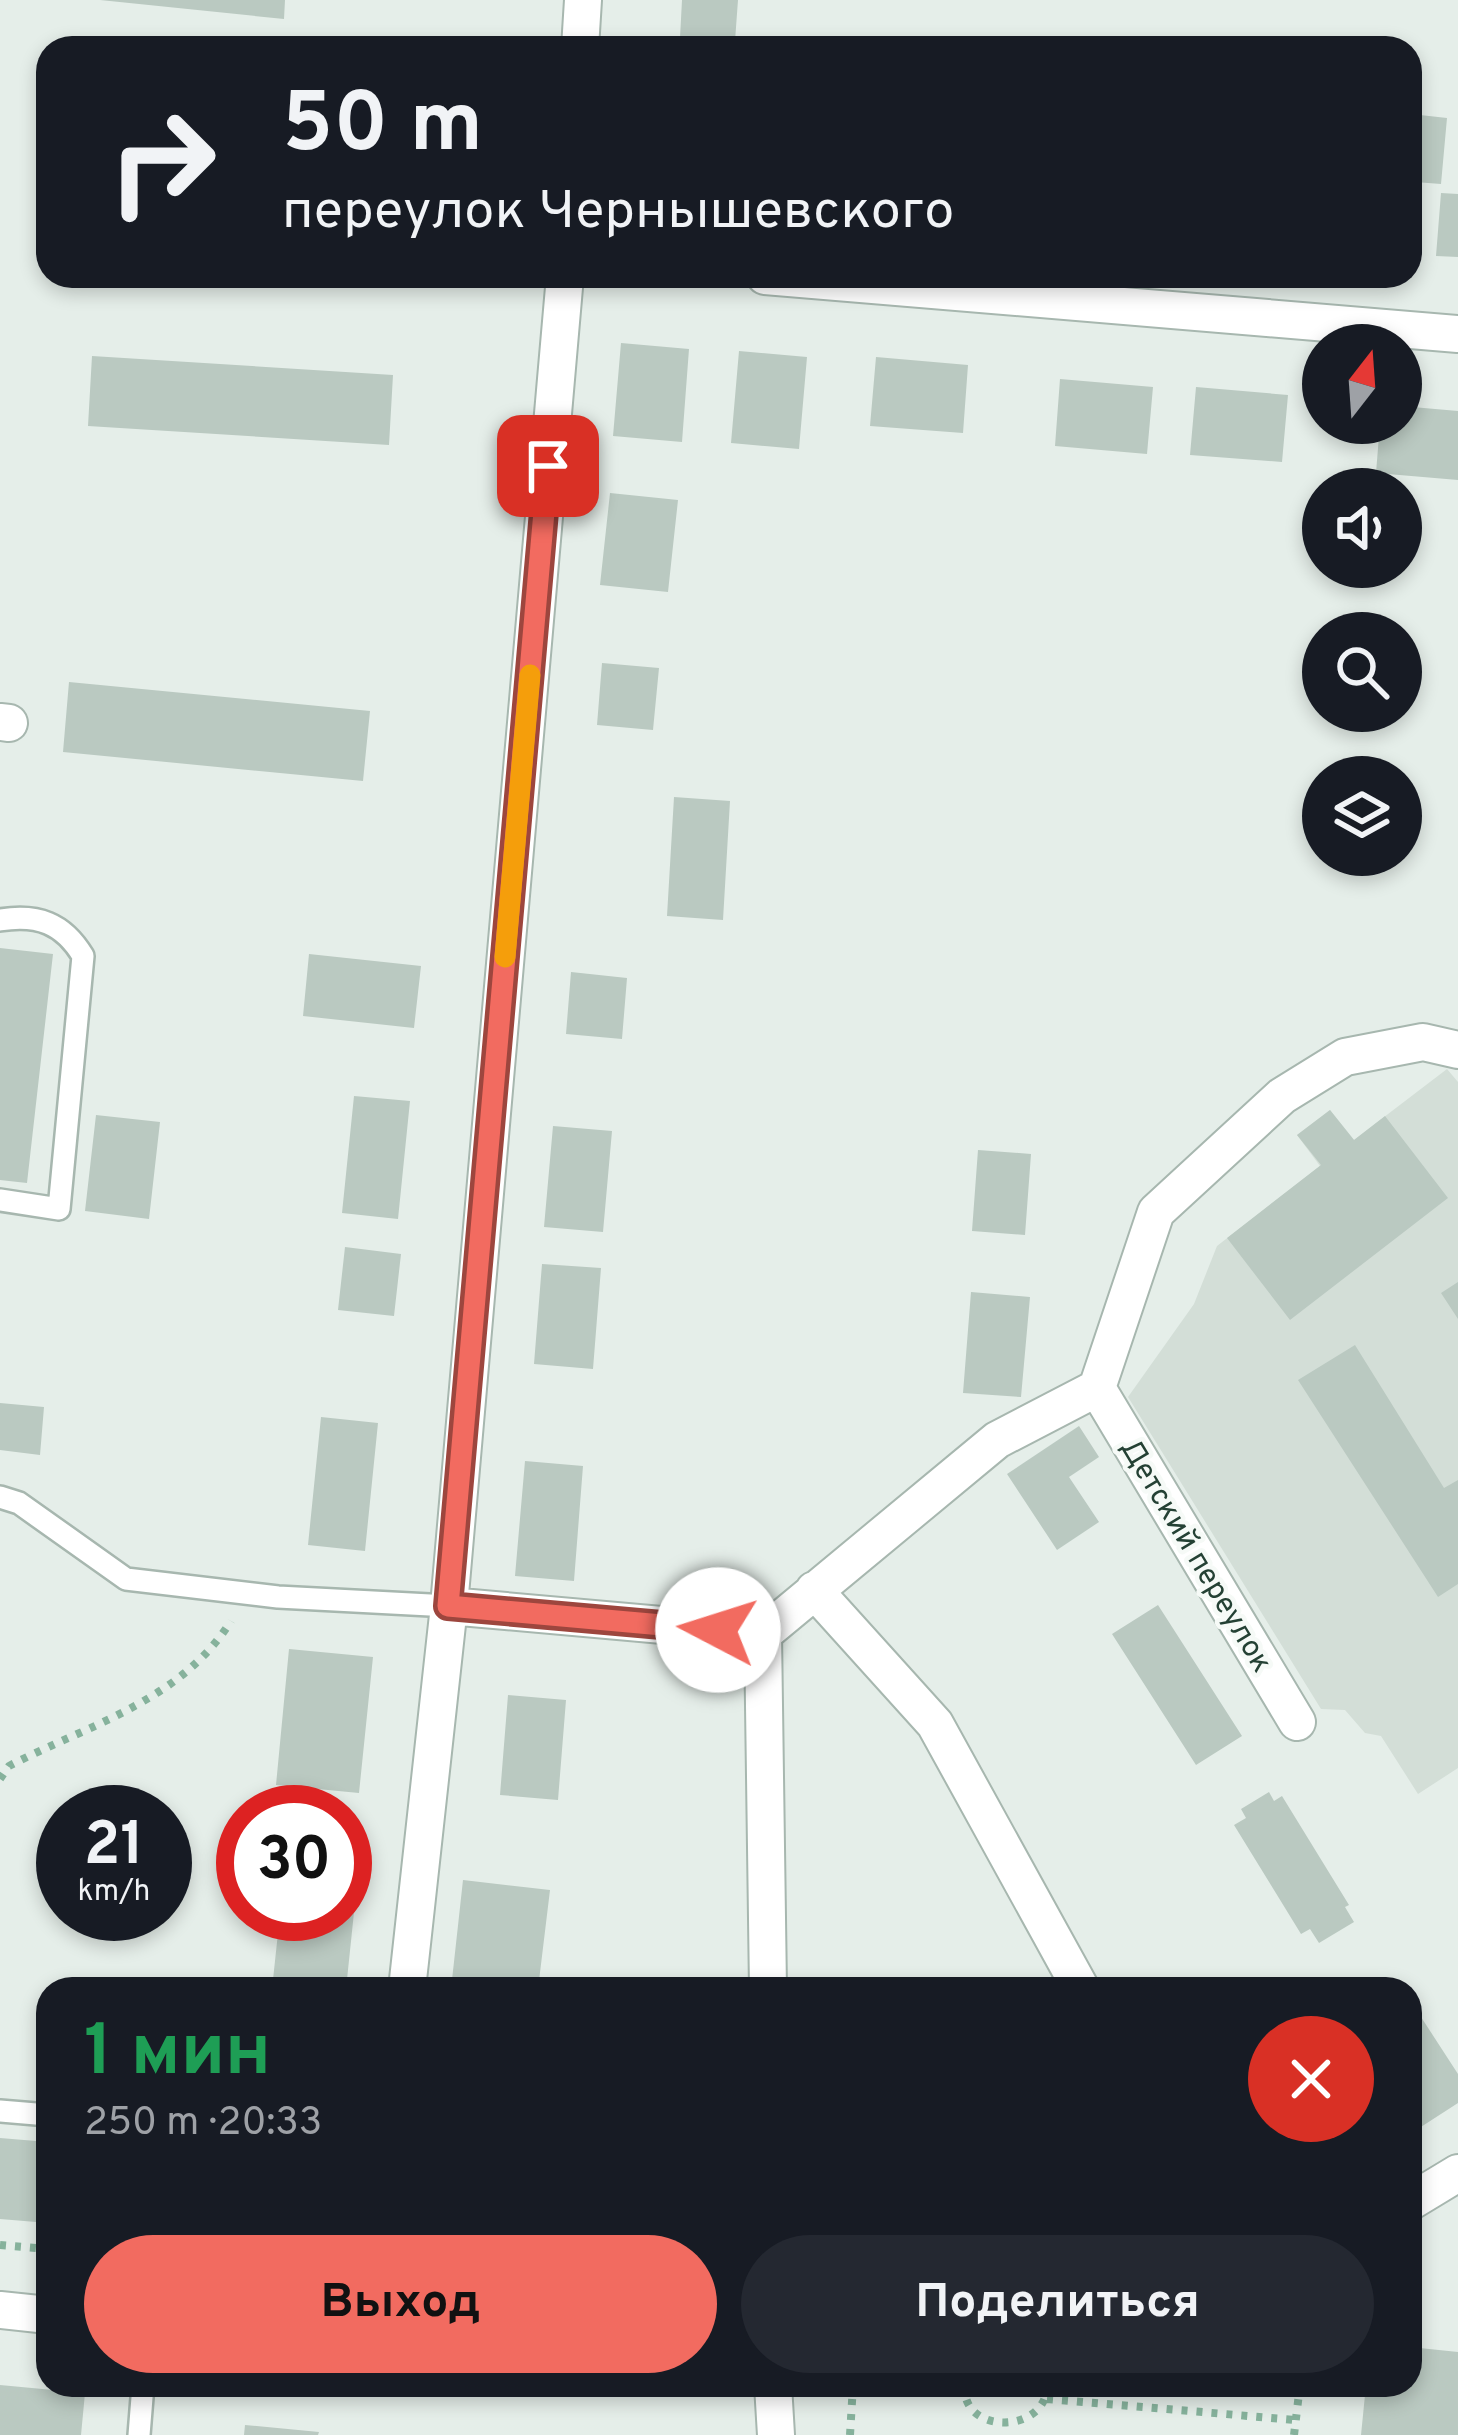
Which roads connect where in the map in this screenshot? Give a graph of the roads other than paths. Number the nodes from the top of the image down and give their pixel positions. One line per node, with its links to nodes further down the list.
1 (584, 0): 2 (street)
2 (581, 36)
3 (564, 288): 12 (street)
4 (908, 288): 5 (street)
5 (1458, 334)
6 (0, 920): 8 (lane)
7 (1458, 1050): 9 (street)
8 (0, 1200)
9 (1096, 1388): 11 (street); 14 (street, Детский переулок)
10 (0, 1497): 12 (lane)
11 (814, 1590): 13 (street); 17 (street)
12 (448, 1606): 13 (street); 15 (street)
13 (763, 1634): 16 (street)
14 (1297, 1722)
15 (408, 1977)
16 (768, 1977)
17 (1075, 1977)
18 (0, 2110): 19 (lane)
19 (36, 2114)
20 (1458, 2174): 21 (street)
21 (1422, 2196)
22 (0, 2311): 23 (street)
23 (36, 2313)
24 (142, 2397): 26 (lane)
25 (774, 2397): 27 (street)
26 (139, 2435)
27 (776, 2435)

